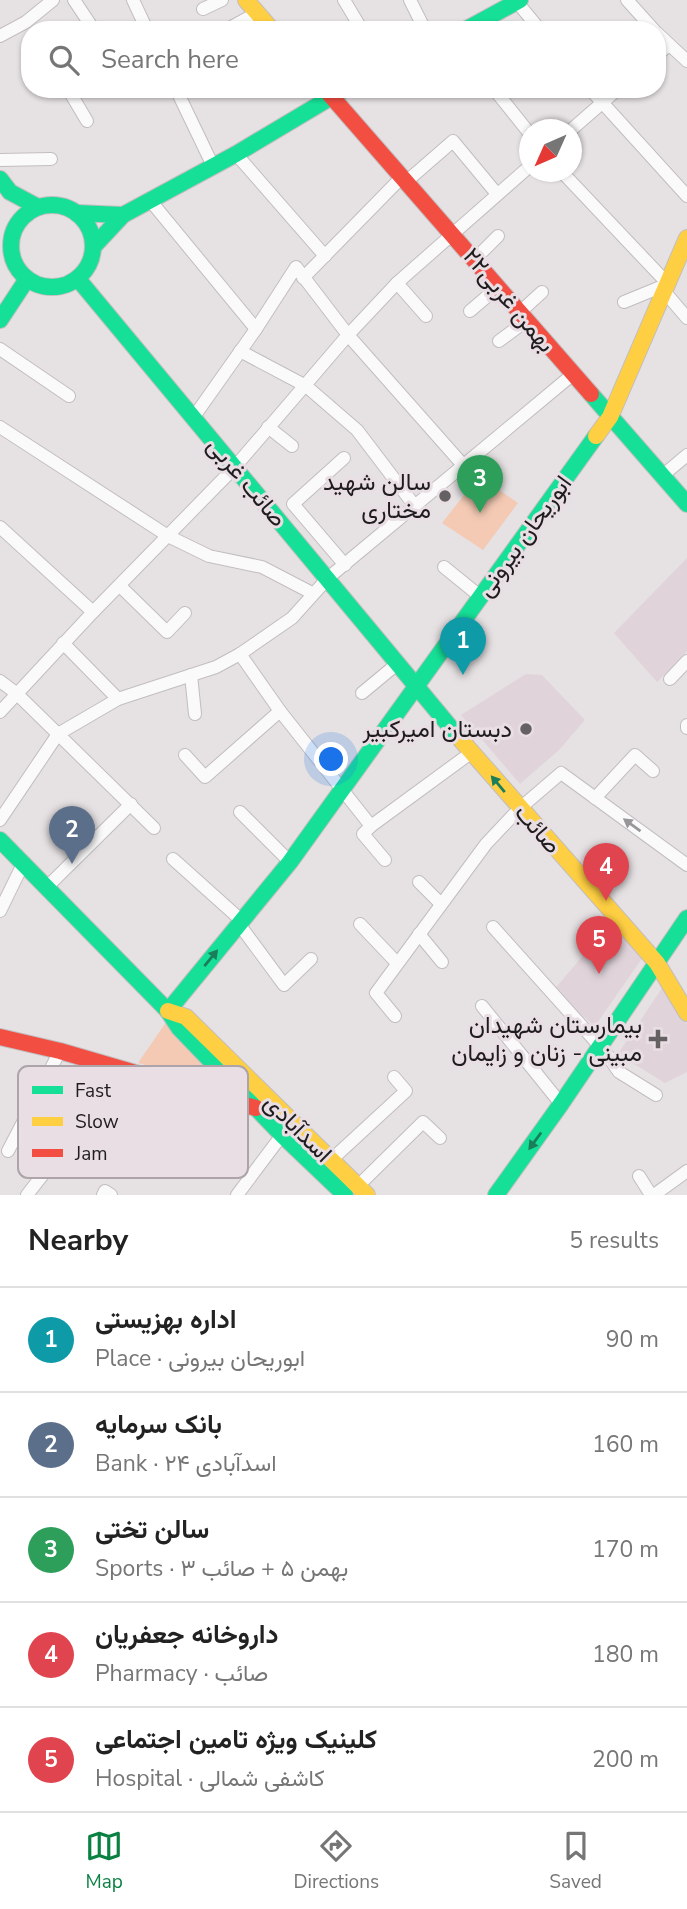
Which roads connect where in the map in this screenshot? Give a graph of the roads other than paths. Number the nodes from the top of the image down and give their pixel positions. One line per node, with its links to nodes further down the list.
1 (74, 0): 13 (street)
2 (133, 0): 14 (street)
3 (222, 0): 10 (street)
4 (246, 0): 11 (street)
5 (344, 0): 17 (street)
6 (411, 0): 18 (street)
7 (627, 0): 21 (street)
8 (518, 1): 19 (street); 20 (street)
9 (43, 3): 12 (street)
10 (203, 9)
11 (257, 13): 15 (street); 16 (street)
12 (31, 21)
13 (88, 21)
14 (143, 21)
15 (242, 21)
16 (264, 21)
17 (357, 21)
18 (421, 21)
19 (482, 21)
20 (533, 21)
21 (647, 21)
22 (21, 28): 23 (street)
23 (0, 36)
24 (666, 42): 25 (street)
25 (669, 45): 26 (street); 27 (street)
26 (666, 48)
27 (687, 61)
28 (73, 98): 38 (street)
29 (180, 98): 42 (street)
30 (325, 98): 39 (street)
31 (339, 98): 44 (street, ۲۲بهمن غربی)
32 (501, 98): 36 (street)
33 (598, 98): 35 (street)
34 (608, 98): 35 (street)
35 (602, 103): 37 (street); 48 (street)
36 (519, 120)
37 (582, 120)
38 (87, 121)
39 (236, 154): 42 (street); 59 (street)
40 (51, 159): 41 (street)
41 (0, 160)
42 (214, 166): 49 (street)
43 (519, 175): 47 (street)
44 (404, 179): 47 (street); 54 (street, ۲۲بهمن غربی); 59 (street)
45 (571, 182): 67 (street)
46 (5, 186): 50 (street); 53 (street)
47 (497, 194): 54 (street)
48 (687, 196)
49 (149, 199): 52 (street); 75 (street)
50 (38, 207): 51 (street); 53 (street)
51 (77, 213): 52 (street); 57 (street)
52 (123, 215): 57 (street)
53 (17, 224): 58 (street)
54 (452, 233): 60 (street, ۲۲بهمن غربی); 65 (street)
55 (498, 236): 60 (street)
56 (687, 238): 67 (street, ابوریحان بیرونی)
57 (94, 246): 64 (street)
58 (5, 256): 63 (street)
59 (325, 256): 61 (street)
60 (474, 260): 66 (street, ۲۲بهمن غربی)
61 (300, 273): 75 (street); 76 (street)
62 (0, 274): 63 (street)
63 (24, 276): 64 (street); 74 (street)
64 (78, 279): 84 (street, صائب غربی)
65 (397, 283): 71 (street); 76 (street)
66 (498, 287): 70 (street); 72 (street, ۲۲بهمن غربی)
67 (666, 288): 69 (street); 73 (street); 83 (street, ابوریحان بیرونی)
68 (542, 292): 72 (street)
69 (624, 302)
70 (470, 311)
71 (426, 316)
72 (522, 317): 77 (street); 80 (street, ۲۲بهمن غربی)
73 (687, 318)
74 (0, 320)
75 (256, 329): 79 (street)
76 (348, 335): 81 (street); 90 (street)
77 (499, 341)
78 (0, 349): 82 (street)
79 (240, 351): 81 (street); 84 (street)
80 (572, 376): 83 (street, ۲۲بهمن غربی); 90 (street)
81 (306, 386): 86 (street); 94 (street)
82 (69, 396)
83 (610, 417): 92 (street, ۲۲بهمن غربی); 102 (street, ابوریحان بیرونی)
84 (193, 418): 91 (street, صائب غربی)
85 (0, 427): 96 (street)
86 (268, 427): 87 (street); 91 (street)
87 (292, 446)
88 (687, 455): 92 (street)
89 (344, 458): 97 (street)
90 (463, 466): 94 (street)
91 (234, 468): 96 (street); 99 (street, صائب غربی)
92 (662, 476): 93 (street, ۲۲بهمن غربی)
93 (687, 504)
94 (414, 505): 97 (street)
95 (0, 527): 103 (street)
96 (168, 536): 100 (street); 101 (street)
97 (345, 565): 99 (street)
98 (444, 567): 102 (street)
99 (328, 578): 101 (street); 108 (street, صائب غربی)
100 (120, 586): 103 (street); 104 (street)
101 (312, 593): 106 (street)
102 (481, 597): 112 (street, ابوریحان بیرونی)
103 (93, 612): 105 (street)
104 (185, 613)
105 (63, 643): 113 (street); 115 (street)
106 (240, 654): 109 (street); 116 (street)
107 (687, 662): 110 (street)
108 (397, 664): 112 (street, صائب غربی); 114 (street)
109 (191, 674): 115 (street); 118 (street)
110 (670, 679)
111 (0, 681): 113 (street)
112 (415, 686): 120 (street, صائب); 123 (street, ابوریحان بیرونی)
113 (16, 693): 117 (street); 119 (street)
114 (362, 693)
115 (118, 699): 119 (street)
116 (280, 711): 121 (street); 123 (street)
117 (0, 712)
118 (195, 714)
119 (58, 734): 125 (street); 128 (street)
120 (472, 752): 126 (street, صائب, one-way to 120); 129 (street)
121 (185, 755)
122 (653, 771): 124 (street)
123 (343, 790): 129 (street); 134 (street, ابوریحان بیرونی)
124 (595, 798): 126 (street); 136 (street, one-way to 124)
125 (131, 804): 130 (street); 138 (street)
126 (519, 809): 139 (street); 149 (street, صائب)
127 (240, 812): 134 (street)
128 (0, 820)
129 (371, 826): 133 (street)
130 (153, 828)
131 (0, 840): 135 (street)
132 (173, 859): 142 (street)
133 (385, 860)
134 (290, 862): 142 (street, ابوریحان بیرونی)
135 (23, 864): 138 (street); 140 (street)
136 (687, 864)
137 (419, 882): 139 (street)
138 (47, 887): 151 (street)
139 (441, 904): 145 (street)
140 (0, 911)
141 (687, 918): 149 (street)
142 (240, 922): 146 (street); 151 (street, ابوریحان بیرونی, one-way to 142)
143 (360, 923): 148 (street)
144 (493, 927): 155 (street)
145 (418, 934): 147 (street); 148 (street)
146 (311, 959)
147 (442, 962)
148 (397, 963): 153 (street)
149 (660, 967): 152 (street, صائب); 155 (street)
150 (482, 1006): 165 (street)
151 (168, 1011): 159 (street, اسدآبادی); 160 (street, اسدآبادی)
152 (687, 1013)
153 (395, 1016)
154 (0, 1037): 156 (street)
155 (600, 1047): 163 (street); 165 (street)
156 (60, 1051): 157 (street); 158 (street)
157 (52, 1066)
158 (111, 1066)
159 (216, 1066)
160 (235, 1066)
161 (394, 1077): 172 (street)
162 (248, 1079): 172 (street, اسدآبادی)
163 (656, 1095)
164 (248, 1099): 167 (street, اسدآبادی)
165 (561, 1104): 181 (street, one-way to 181)
166 (248, 1105): 167 (street)
167 (257, 1108): 169 (street, اسدآبادی)
168 (18, 1132): 171 (street)
169 (282, 1135): 176 (street, اسدآبادی); 180 (street)
170 (440, 1138): 176 (street)
171 (8, 1151)
172 (330, 1161): 176 (street, اسدآبادی)
173 (687, 1171): 182 (street)
174 (639, 1176): 182 (street)
175 (41, 1178): 177 (street)
176 (357, 1192)
177 (27, 1195)
178 (103, 1195): 179 (street)
179 (111, 1195)
180 (237, 1195)
181 (496, 1195)
182 (652, 1195)

